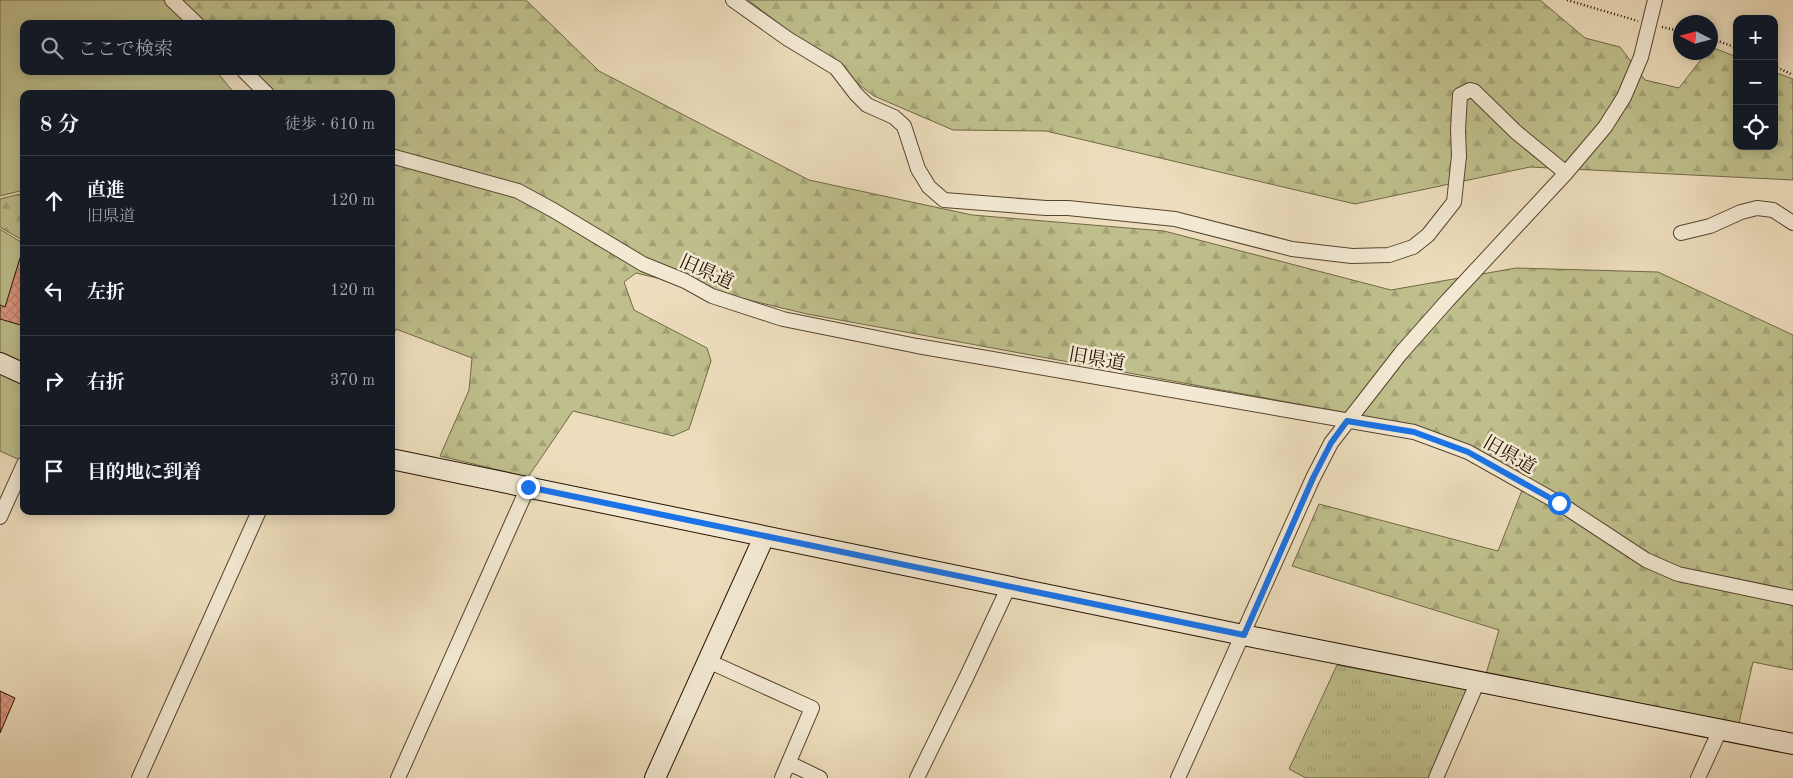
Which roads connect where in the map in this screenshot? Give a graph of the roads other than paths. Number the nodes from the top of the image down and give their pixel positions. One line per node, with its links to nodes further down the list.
1 (172, 0): 4 (street)
2 (733, 0): 8 (street)
3 (1655, 0): 8 (street)
4 (193, 20)
5 (248, 75): 6 (street)
6 (262, 90)
7 (395, 157): 13 (street, 旧県道)
8 (1566, 173): 13 (street)
9 (1793, 223): 10 (street)
10 (1682, 233)
11 (0, 363): 12 (street)
12 (20, 372)
13 (1347, 421): 21 (street, 旧県道); 22 (street)
14 (395, 460): 16 (street)
15 (20, 473): 18 (street)
16 (528, 487): 19 (street); 29 (street)
17 (257, 515): 28 (street)
18 (0, 517)
19 (764, 537): 20 (street); 23 (street)
20 (1009, 586): 22 (street); 33 (street)
21 (1793, 598)
22 (1244, 635): 24 (street); 34 (street)
23 (708, 661): 27 (street); 30 (street)
24 (1478, 681): 25 (street); 35 (street)
25 (1720, 730): 26 (street); 36 (street)
26 (1793, 744)
27 (789, 763): 31 (street); 32 (street)
28 (140, 778)
29 (398, 778)
30 (655, 778)
31 (782, 778)
32 (820, 778)
33 (917, 778)
34 (1178, 778)
35 (1436, 778)
36 (1698, 778)

